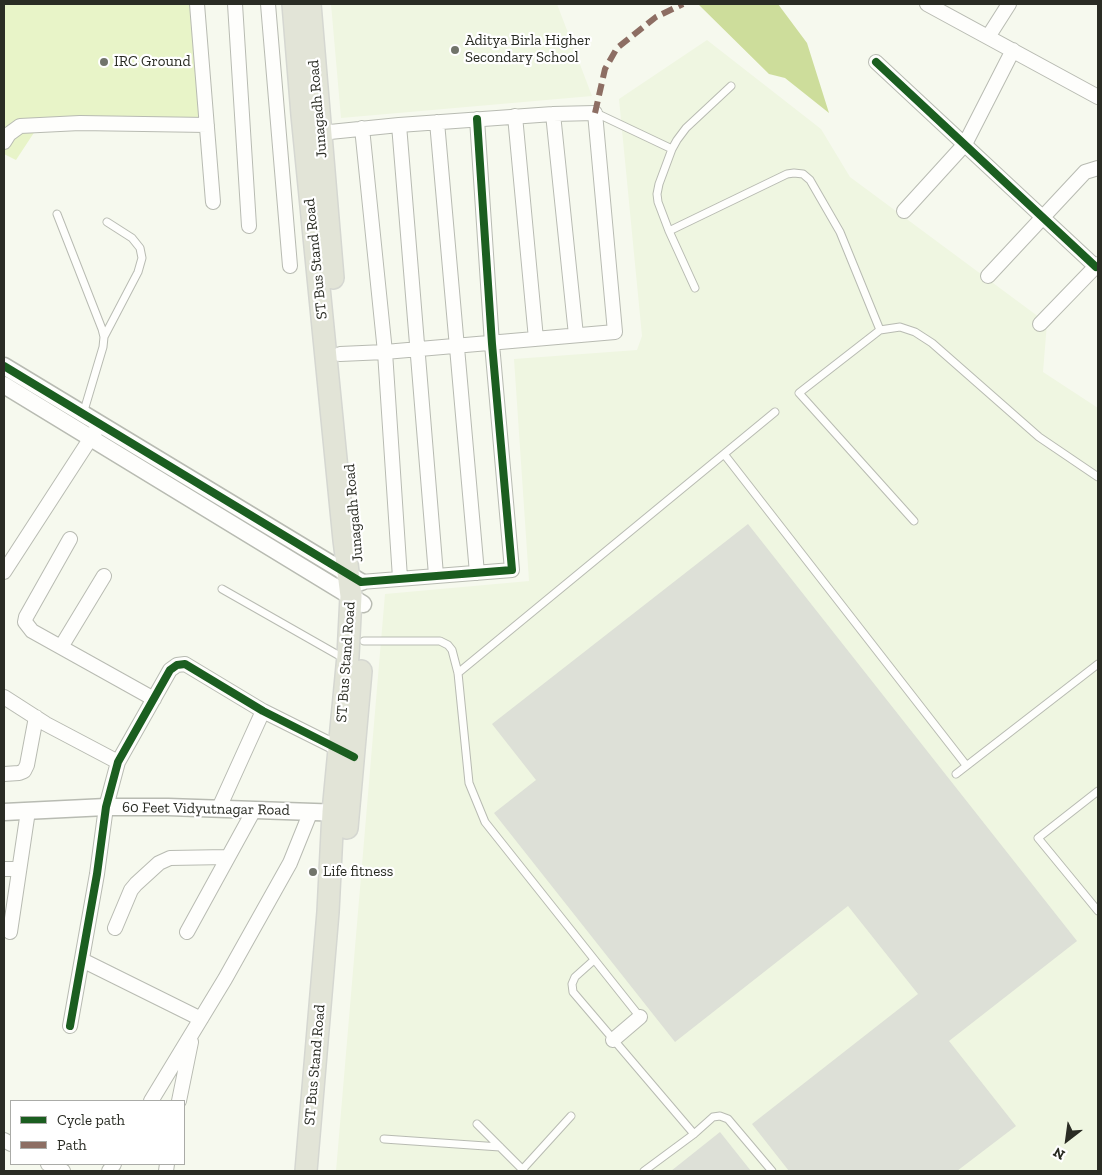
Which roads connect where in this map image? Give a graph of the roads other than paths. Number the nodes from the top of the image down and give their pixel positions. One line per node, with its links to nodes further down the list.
1 (196, 4): 18 (street)
2 (235, 4): 31 (street)
3 (268, 4): 34 (street)
4 (293, 4): 63 (main road, ST Bus Stand Road)
5 (310, 4): 21 (main road, Junagadh Road)
6 (927, 4): 8 (street)
7 (1009, 4): 8 (street)
8 (988, 37): 9 (street)
9 (1013, 50): 12 (street); 23 (street)
10 (876, 62): 23 (street)
11 (731, 86): 24 (lane)
12 (1098, 97)
13 (595, 113): 14 (street); 24 (lane); 39 (street)
14 (554, 114): 15 (street); 39 (street)
15 (515, 116): 16 (street); 41 (street)
16 (477, 119): 17 (street); 42 (street)
17 (437, 122): 19 (street); 43 (street)
18 (207, 125): 22 (street); 26 (street)
19 (399, 125): 20 (street); 44 (street)
20 (362, 128): 21 (street); 45 (street)
21 (320, 133): 46 (main road, Junagadh Road)
22 (4, 142)
23 (965, 144): 27 (street); 29 (street)
24 (672, 150): 32 (lane)
25 (1098, 168): 29 (street)
26 (213, 202)
27 (904, 210)
28 (57, 214): 40 (lane)
29 (1043, 217): 33 (street); 35 (street)
30 (107, 222): 40 (lane)
31 (249, 226)
32 (669, 231): 36 (lane); 38 (lane)
33 (1097, 265): 37 (street)
34 (290, 266)
35 (988, 276)
36 (695, 288)
37 (1040, 324)
38 (880, 330): 54 (lane); 55 (lane)
39 (576, 335): 41 (street)
40 (104, 337): 50 (lane)
41 (536, 338): 42 (street)
42 (492, 344): 43 (street); 58 (street)
43 (457, 346): 44 (street); 58 (street)
44 (417, 350): 45 (street); 59 (street)
45 (385, 352): 46 (street); 61 (street)
46 (340, 354): 63 (main road, Junagadh Road)
47 (5, 371): 50 (street)
48 (4, 385): 52 (street)
49 (776, 412): 53 (lane)
50 (83, 414): 51 (street)
51 (100, 424): 52 (street); 63 (street)
52 (91, 439): 57 (street); 63 (street)
53 (724, 454): 68 (lane); 75 (lane)
54 (1098, 477)
55 (914, 521)
56 (70, 539): 65 (street)
57 (4, 572)
58 (478, 573): 59 (street)
59 (436, 575): 61 (street)
60 (104, 576): 65 (street)
61 (400, 578): 63 (street)
62 (222, 589): 66 (lane)
63 (356, 589): 64 (main road, Junagadh Road); 66 (main road, ST Bus Stand Road)
64 (364, 641): 68 (lane); 73 (main road, Junagadh Road)
65 (61, 647): 70 (street)
66 (348, 661): 73 (main road, ST Bus Stand Road)
67 (1098, 664): 75 (lane)
68 (458, 673): 94 (lane)
69 (4, 697): 72 (street)
70 (154, 699): 71 (street); 74 (street)
71 (263, 711): 73 (street); 80 (street)
72 (36, 717): 74 (street); 76 (street)
73 (346, 753): 85 (main road, ST Bus Stand Road)
74 (118, 762): 79 (street)
75 (966, 766): 77 (lane)
76 (4, 774)
77 (956, 774)
78 (1098, 791): 89 (lane)
79 (106, 807): 80 (street, 60 Feet Vidyutnagar Road); 82 (street, 60 Feet Vidyutnagar Road); 93 (street)
80 (219, 808): 81 (street, 60 Feet Vidyutnagar Road)
81 (254, 810): 83 (street, 60 Feet Vidyutnagar Road); 86 (street)
82 (28, 811): 84 (street, 60 Feet Vidyutnagar Road); 88 (street)
83 (310, 811): 85 (street, 60 Feet Vidyutnagar Road); 96 (street)
84 (4, 812)
85 (340, 813): 110 (main road, ST Bus Stand Road); 111 (main road)
86 (227, 857): 90 (street); 92 (street)
87 (4, 869): 88 (street)
88 (19, 869): 91 (street)
89 (1098, 912)
90 (115, 928)
91 (10, 932)
92 (187, 932)
93 (82, 960): 96 (street); 97 (street)
94 (594, 960): 95 (lane); 99 (lane)
95 (640, 1017): 99 (street)
96 (201, 1019): 98 (street)
97 (70, 1026)
98 (193, 1032): 100 (street); 101 (street)
99 (613, 1040): 104 (lane)
100 (152, 1100)
101 (180, 1100)
102 (571, 1116): 108 (lane)
103 (477, 1124): 106 (lane)
104 (694, 1134): 112 (lane); 113 (lane)
105 (384, 1139): 106 (lane)
106 (500, 1147): 108 (lane)
107 (50, 1165): 109 (street)
108 (523, 1170)
109 (63, 1171)
110 (306, 1171)
111 (318, 1171)
112 (644, 1171)
113 (772, 1171)

